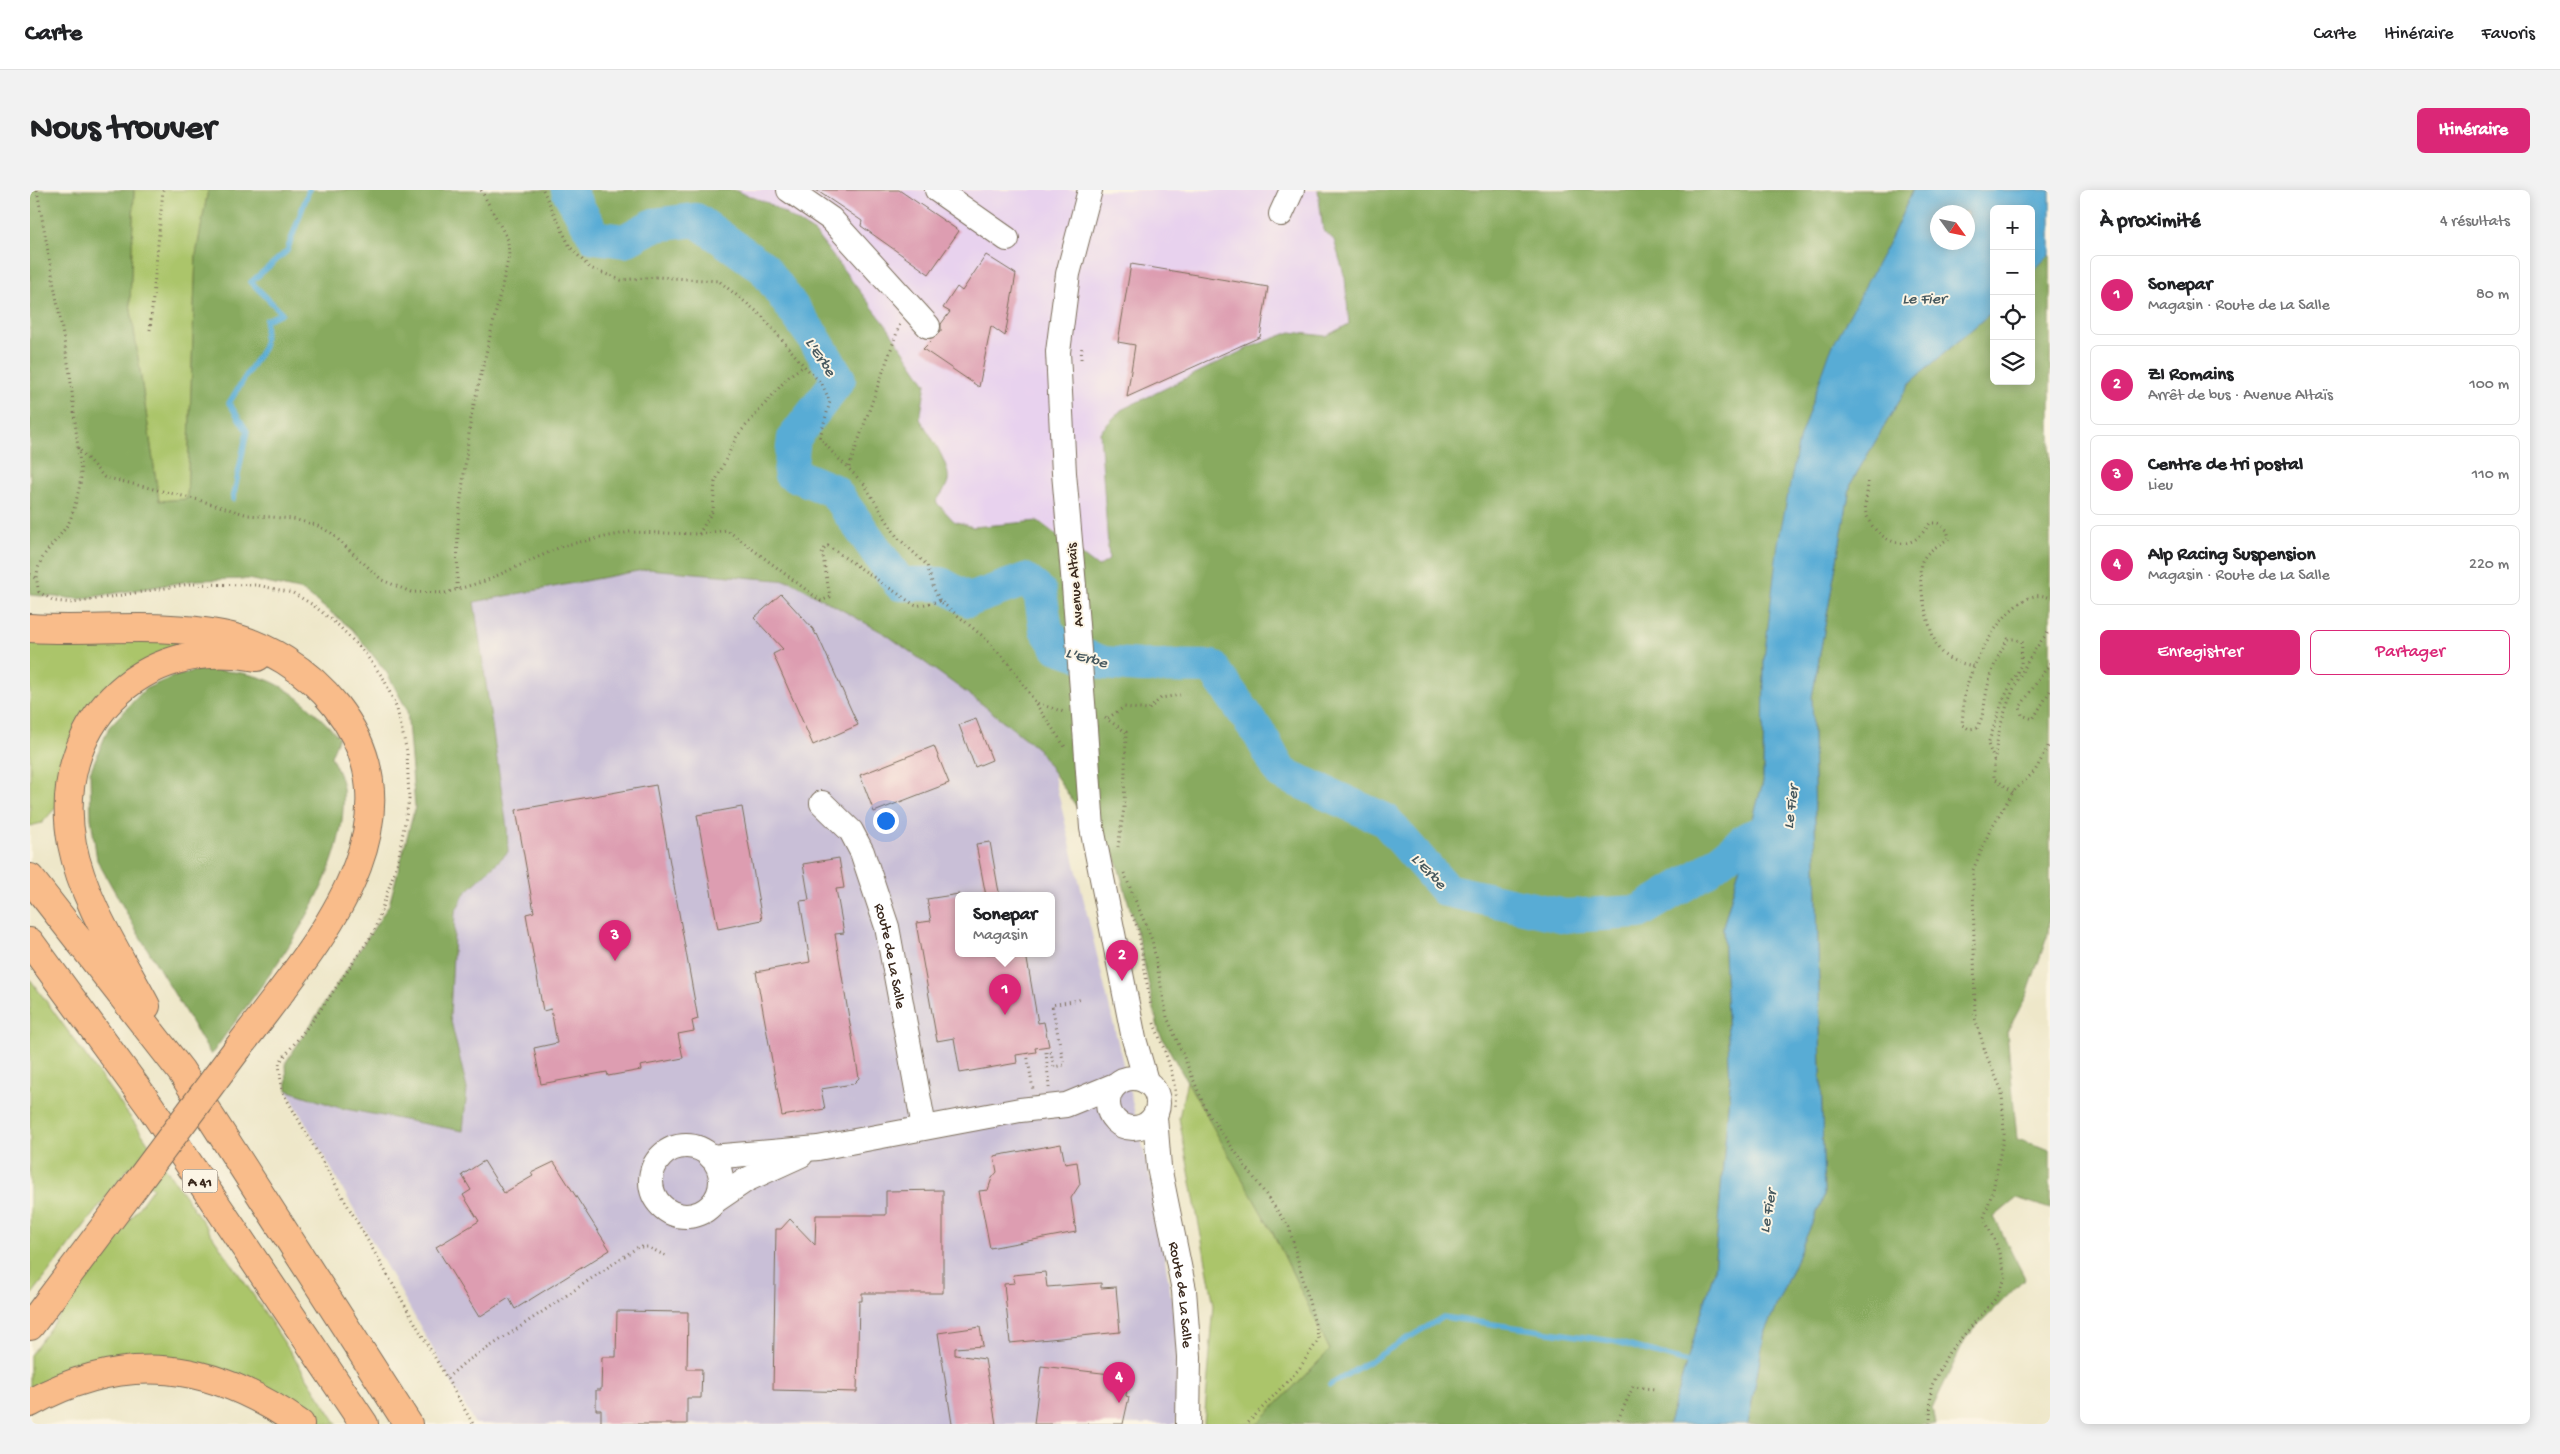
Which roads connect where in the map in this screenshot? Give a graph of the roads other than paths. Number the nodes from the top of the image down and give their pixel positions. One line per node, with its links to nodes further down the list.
1 (789, 190): 7 (street)
2 (937, 190): 6 (street)
3 (1090, 190): 13 (street, Avenue Altaïs, bridge)
4 (1292, 190): 5 (street)
5 (1281, 214)
6 (1008, 238)
7 (928, 326)
8 (30, 628): 9 (highway)
9 (299, 672): 14 (highway); 25 (highway, bridge)
10 (822, 803): 19 (street, Route de La Salle)
11 (30, 878): 14 (highway)
12 (30, 942): 28 (highway, A 41)
13 (1134, 1039): 15 (street, Avenue Altaïs); 16 (street, Avenue Altaïs)
14 (181, 1071): 29 (highway)
15 (1146, 1081): 16 (street); 18 (street)
16 (1118, 1083): 17 (street); 20 (street)
17 (1051, 1106): 19 (street); 20 (street)
18 (1155, 1117): 20 (street); 23 (street, Route de La Salle)
19 (924, 1126): 21 (street)
20 (1124, 1126): 23 (street, Route de La Salle)
21 (818, 1148): 22 (street); 24 (street)
22 (711, 1157): 24 (street); 24 (street)
23 (1159, 1167): 30 (street, Route de La Salle)
24 (715, 1201)
25 (30, 1326)
26 (30, 1403): 27 (highway)
27 (300, 1424)
28 (364, 1424)
29 (408, 1424)
30 (1188, 1424)

